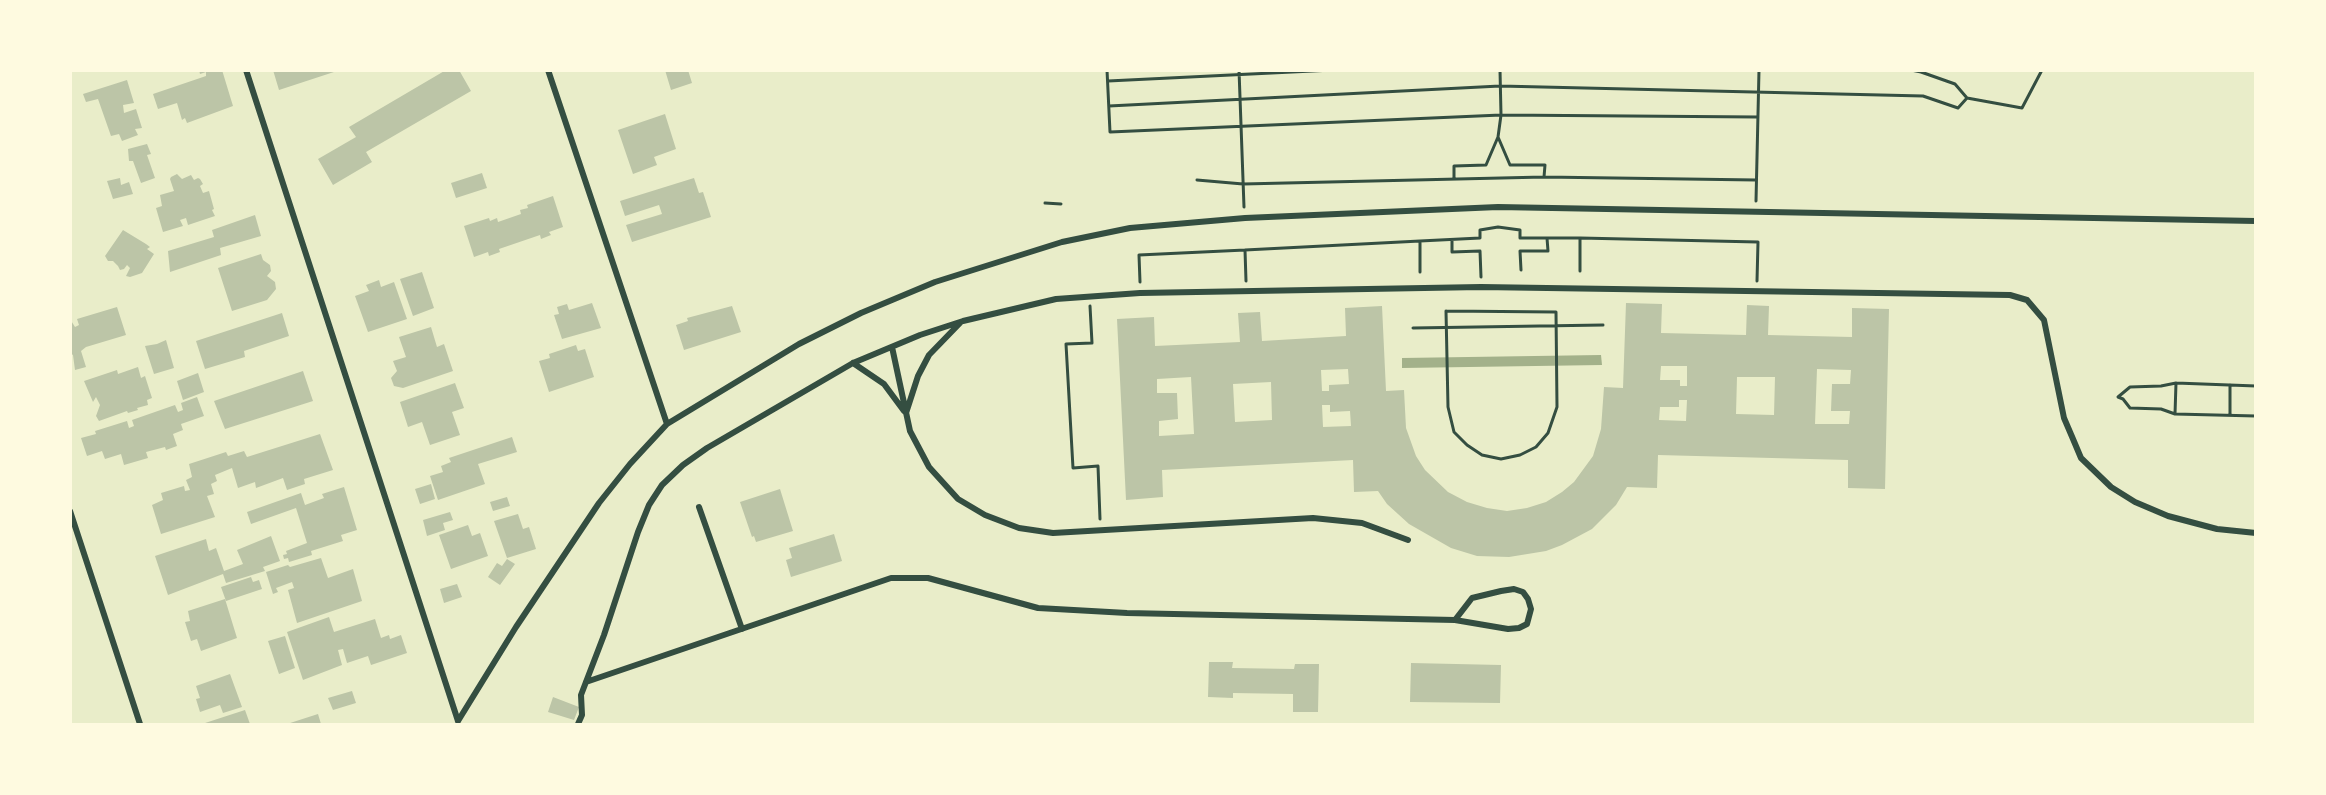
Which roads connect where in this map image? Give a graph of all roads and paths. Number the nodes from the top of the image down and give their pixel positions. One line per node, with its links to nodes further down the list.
1 (246, 70): 68 (street)
2 (548, 70): 59 (street)
3 (1107, 70): 10 (path)
4 (1333, 70): 9 (path)
5 (1500, 70): 11 (path)
6 (1759, 70): 12 (path)
7 (1911, 70): 13 (path)
8 (2042, 70): 13 (path)
9 (1239, 73): 10 (path); 14 (path)
10 (1108, 81): 15 (path)
11 (1500, 86): 12 (path); 14 (path); 16 (path)
12 (1757, 90): 13 (path); 17 (path)
13 (1967, 98)
14 (1240, 100): 15 (path); 18 (path)
15 (1109, 106): 18 (path)
16 (1501, 115): 17 (path); 18 (path); 19 (path)
17 (1757, 117): 23 (path)
18 (1241, 128): 24 (path)
19 (1498, 137): 20 (path); 21 (path)
20 (1544, 177): 21 (path); 23 (path)
21 (1454, 178): 24 (path)
22 (1197, 180): 24 (path)
23 (1756, 180): 27 (path)
24 (1243, 184): 28 (path)
25 (1045, 203): 26 (path)
26 (1061, 204)
27 (1755, 211): 28 (street); 29 (street)
28 (1245, 218): 59 (street)
29 (2256, 221)
30 (1547, 238): 31 (path); 32 (path); 35 (path)
31 (1580, 238): 36 (path); 40 (path)
32 (1452, 240): 33 (path); 38 (path)
33 (1420, 241): 34 (path); 37 (path)
34 (1245, 250): 39 (path); 41 (path)
35 (1521, 270)
36 (1580, 271)
37 (1420, 272)
38 (1481, 287): 39 (street); 40 (street)
39 (1246, 291): 41 (street)
40 (1757, 292): 63 (street)
41 (1140, 293): 42 (street)
42 (1090, 296): 45 (street); 62 (path)
43 (1501, 306): 44 (path)
44 (1500, 312): 47 (path); 49 (path)
45 (963, 321): 50 (street); 55 (street)
46 (1603, 325): 47 (path)
47 (1556, 326): 49 (path); 49 (path)
48 (1413, 328): 49 (path)
49 (1446, 328)
50 (892, 347): 51 (street); 55 (street)
51 (853, 363): 55 (street); 67 (street)
52 (2176, 384): 53 (path); 56 (path); 56 (path)
53 (2230, 385): 54 (path); 57 (path)
54 (2256, 386)
55 (906, 413): 62 (street)
56 (2175, 414): 57 (path)
57 (2230, 415): 58 (path)
58 (2256, 416)
59 (667, 424): 68 (street)
60 (699, 507): 66 (street)
61 (70, 511): 69 (street)
62 (1100, 531): 64 (street)
63 (2256, 533)
64 (1408, 540)
65 (1455, 620): 65 (street); 66 (street)
66 (742, 629): 67 (street)
67 (586, 682): 70 (street)
68 (458, 723)
69 (140, 724)
70 (578, 724)

